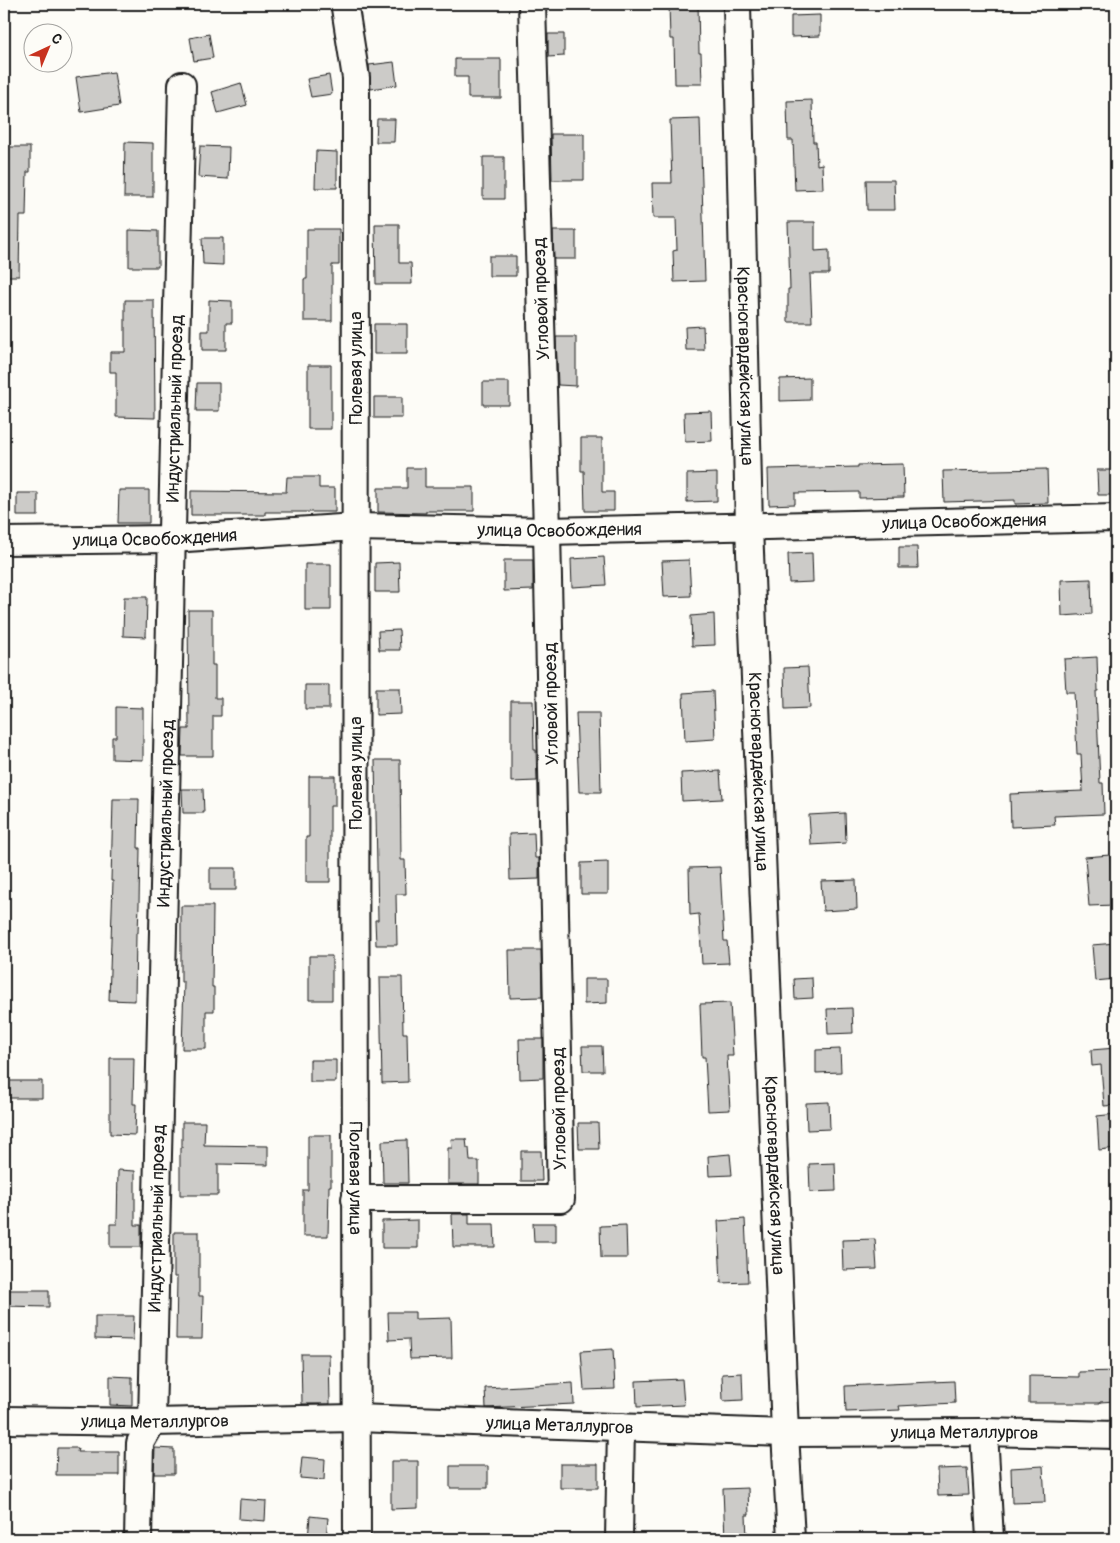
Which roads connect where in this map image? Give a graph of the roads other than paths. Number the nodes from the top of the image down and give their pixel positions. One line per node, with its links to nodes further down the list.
1 (532, 4): 8 (street, Угловой проезд)
2 (737, 4): 6 (street, Красногвардейская улица)
3 (346, 8): 7 (street, Полевая улица)
4 (182, 84): 9 (street, Индустриальный проезд)
5 (1116, 518): 6 (street, улица Освобождения)
6 (749, 526): 8 (street, улица Освобождения); 17 (street, Красногвардейская улица)
7 (356, 528): 8 (street, улица Освобождения); 9 (street, улица Освобождения); 11 (street, Полевая улица)
8 (548, 531): 11 (street, Угловой проезд)
9 (171, 539): 10 (street, улица Освобождения); 14 (street, Индустриальный проезд)
10 (4, 541)
11 (355, 1199): 12 (street, Полевая улица)
12 (356, 1418): 14 (street, улица Металлургов); 15 (street, улица Металлургов); 20 (street, Полевая улица)
13 (4, 1420): 14 (street, улица Металлургов)
14 (152, 1422): 19 (street, Индустриальный проезд)
15 (621, 1427): 17 (street, улица Металлургов); 21 (street)
16 (984, 1432): 17 (street, улица Металлургов); 18 (street, улица Металлургов); 23 (street)
17 (785, 1433): 22 (street, Красногвардейская улица)
18 (1116, 1435)
19 (138, 1539)
20 (357, 1539)
21 (619, 1539)
22 (791, 1539)
23 (990, 1539)

